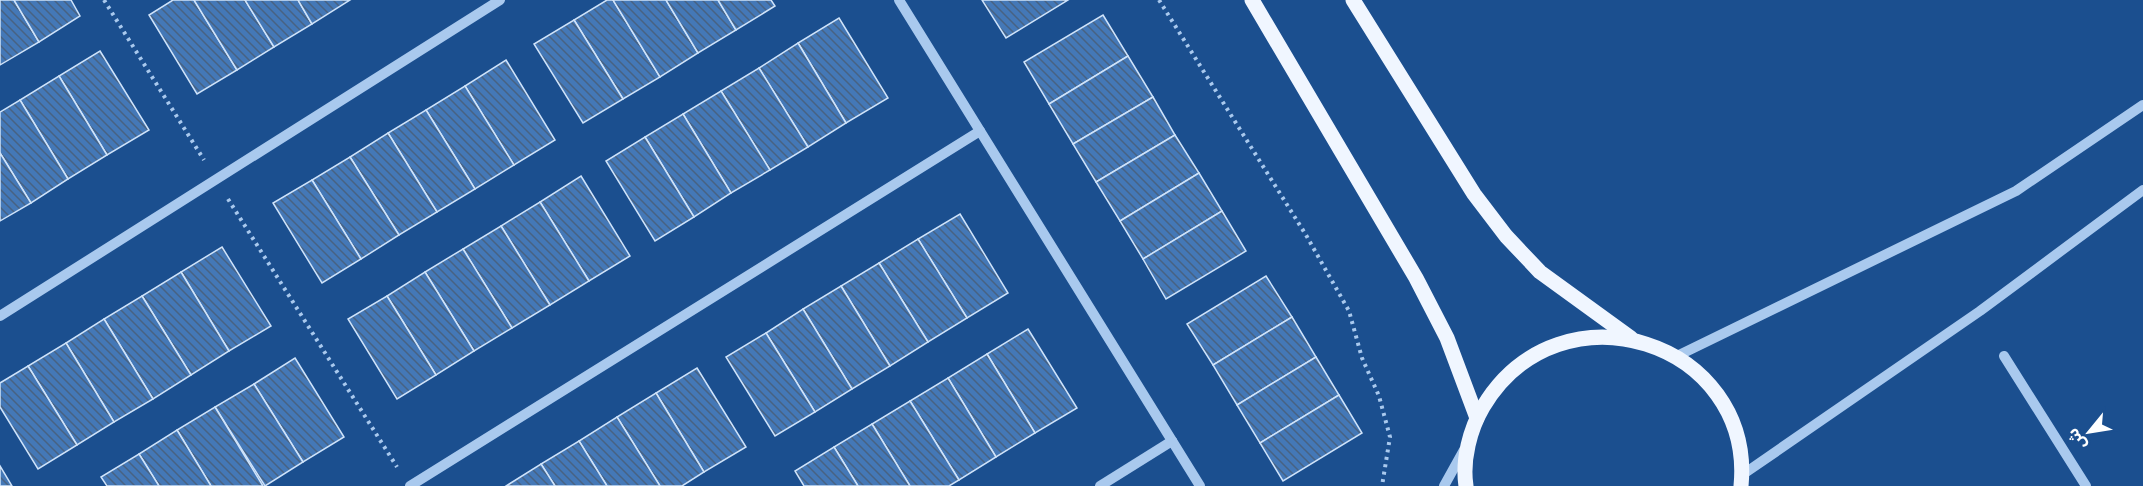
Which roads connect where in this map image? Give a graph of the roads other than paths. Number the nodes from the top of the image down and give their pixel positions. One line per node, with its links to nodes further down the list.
1 (500, 0): 8 (street)
2 (899, 0): 6 (street)
3 (1252, 0): 12 (main road)
4 (1353, 0): 9 (main road)
5 (2143, 105): 11 (street)
6 (980, 131): 14 (street); 16 (street)
7 (2143, 190): 15 (street)
8 (0, 316)
9 (1633, 340): 11 (main road); 12 (main road)
10 (2004, 356): 21 (street)
11 (1675, 357): 15 (main road)
12 (1477, 418): 13 (main road)
13 (1470, 439): 19 (street); 20 (main road)
14 (1172, 441): 17 (street); 18 (street)
15 (1741, 481)
16 (410, 486)
17 (1100, 486)
18 (1200, 486)
19 (1444, 486)
20 (1466, 486)
21 (2086, 486)

